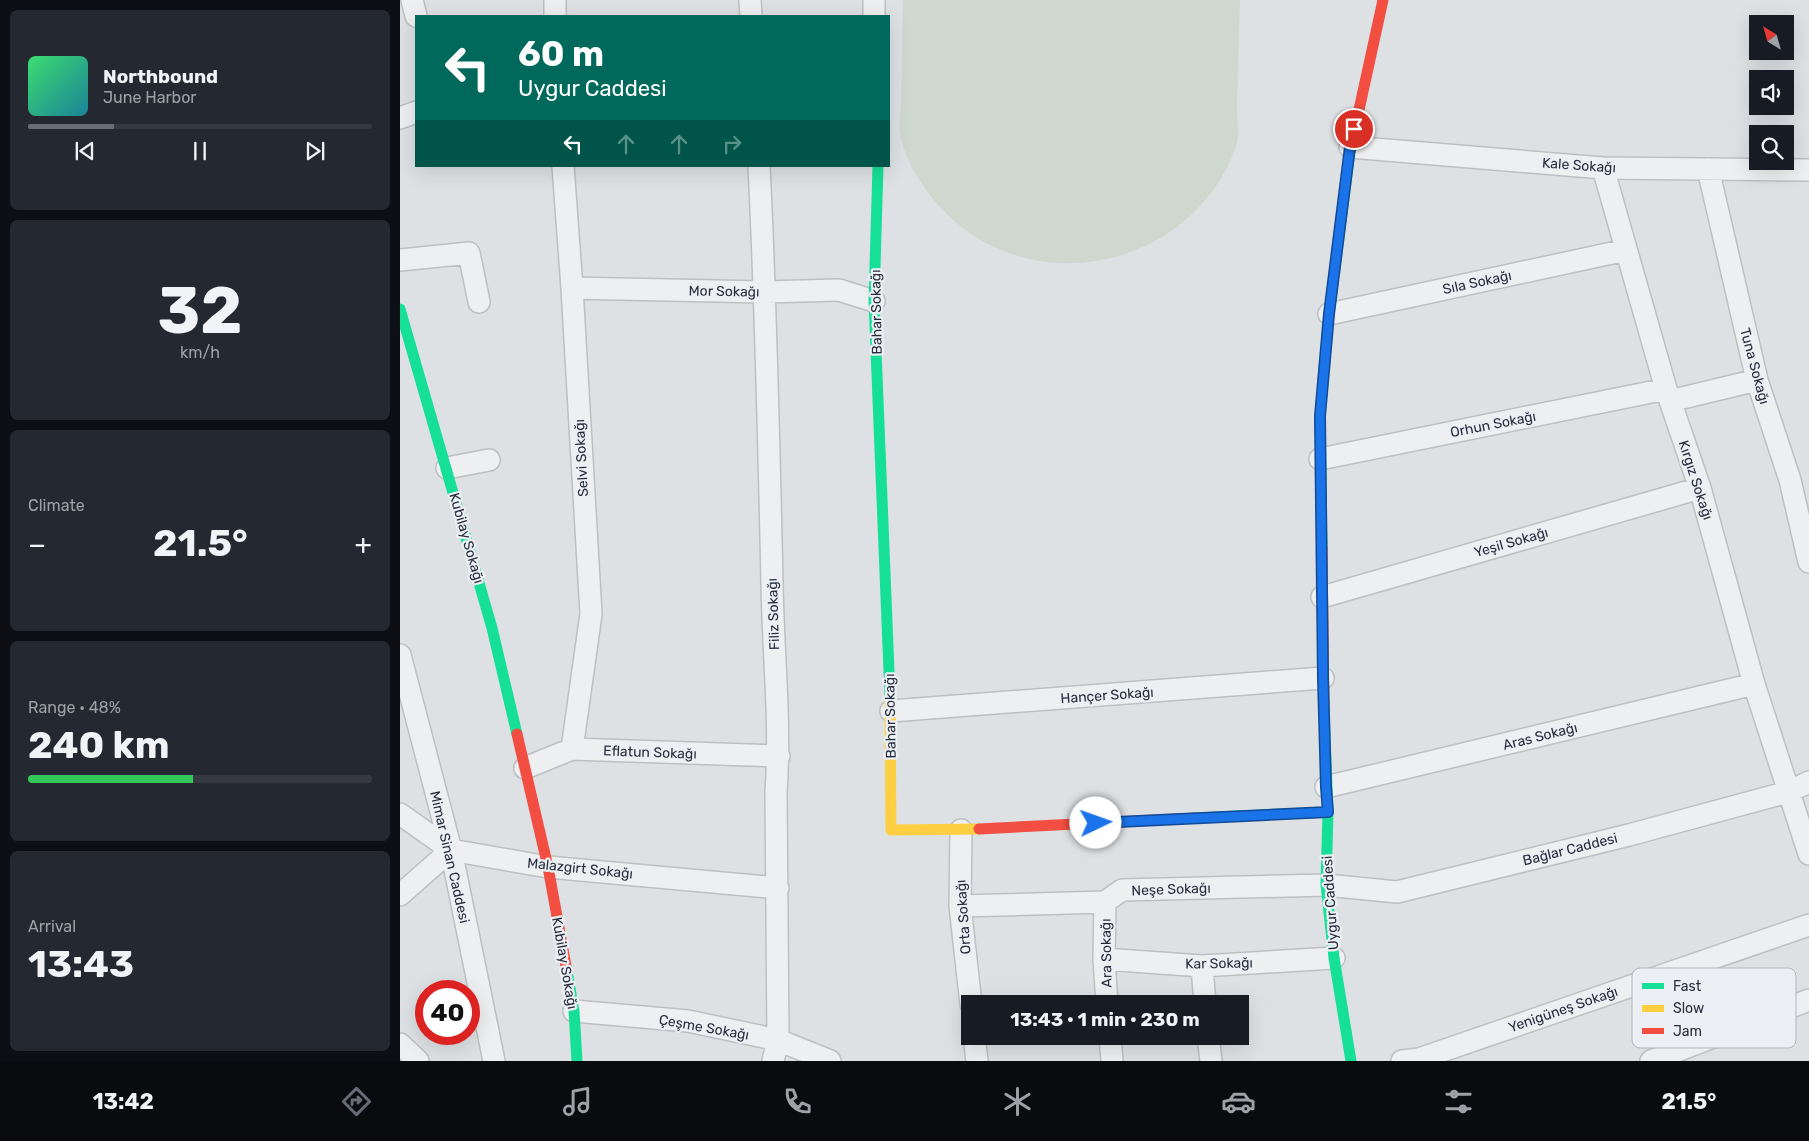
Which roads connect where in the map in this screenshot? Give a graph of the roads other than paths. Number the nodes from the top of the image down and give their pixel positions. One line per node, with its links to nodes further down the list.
1 (412, 0): 6 (street)
2 (555, 0): 7 (street)
3 (750, 0): 8 (street)
4 (874, 0): 9 (street)
5 (1383, 0): 12 (street, Uygur Caddesi)
6 (416, 15)
7 (555, 15)
8 (751, 15)
9 (874, 15)
10 (415, 112): 11 (street)
11 (400, 118)
12 (1350, 147): 16 (street, Kale Sokağı); 26 (street, Uygur Caddesi)
13 (562, 167): 21 (street, Selvi Sokağı)
14 (759, 167): 22 (street, Filiz Sokağı)
15 (878, 167): 23 (street, Bahar Sokağı)
16 (1603, 168): 17 (street, Kale Sokağı); 19 (street, Kırgız Sokağı)
17 (1708, 169): 18 (street, Kale Sokağı); 27 (street, Tuna Sokağı)
18 (1807, 176)
19 (1626, 250): 26 (street, Sıla Sokağı); 28 (street, Kırgız Sokağı)
20 (400, 260): 24 (street)
21 (572, 288): 22 (street, Mor Sokağı); 39 (street, Selvi Sokağı)
22 (766, 292): 23 (street, Mor Sokağı); 40 (street, Filiz Sokağı)
23 (874, 301): 38 (street, Bahar Sokağı)
24 (479, 302)
25 (400, 309): 31 (street, Kubilay Sokağı)
26 (1329, 314): 29 (street, Uygur Caddesi)
27 (1757, 380): 28 (street, Orhun Sokağı); 33 (street, Tuna Sokağı)
28 (1668, 395): 29 (street, Orhun Sokağı); 32 (street, Kırgız Sokağı)
29 (1320, 459): 34 (street, Uygur Caddesi)
30 (489, 460): 31 (street)
31 (447, 468): 41 (street, Kubilay Sokağı)
32 (1700, 488): 34 (street, Yeşil Sokağı); 37 (street, Kırgız Sokağı)
33 (1809, 562)
34 (1322, 597): 36 (street, Uygur Caddesi)
35 (400, 655): 48 (street, Mimar Sinan Caddesi)
36 (1323, 678): 38 (street, Hançer Sokağı); 43 (street, Uygur Caddesi)
37 (1754, 684): 43 (street, Aras Sokağı); 44 (street, Kırgız Sokağı)
38 (891, 712): 47 (street, Bahar Sokağı)
39 (572, 749): 40 (street, Eflatun Sokağı); 41 (street, Eflatun Sokağı)
40 (778, 756): 52 (street, Filiz Sokağı)
41 (525, 768): 50 (street, Kubilay Sokağı)
42 (1809, 782): 44 (street, Bağlar Caddesi)
43 (1326, 787): 45 (street, Uygur Caddesi)
44 (1788, 792): 49 (street, Kırgız Sokağı); 51 (street, Bağlar Caddesi)
45 (1328, 812): 47 (street, Bahar Sokağı); 51 (street, Uygur Caddesi)
46 (400, 814): 48 (street)
47 (961, 830): 55 (street, Orta Sokağı)
48 (450, 850): 50 (street, Malazgirt Sokağı); 53 (street); 75 (street, Mimar Sinan Caddesi)
49 (1809, 854)
50 (548, 867): 52 (street, Malazgirt Sokağı); 67 (street, Kubilay Sokağı)
51 (1326, 884): 54 (street, Neşe Sokağı); 57 (street, Uygur Caddesi)
52 (778, 888): 68 (street, Filiz Sokağı)
53 (400, 895)
54 (1105, 902): 55 (street, Neşe Sokağı); 58 (street, Ara Sokağı)
55 (960, 906): 62 (street, Orta Sokağı)
56 (1809, 924): 60 (street, Yenigüneş Sokağı)
57 (1334, 958): 59 (street, Kar Sokağı); 82 (street, Uygur Caddesi)
58 (1104, 959): 59 (street, Kar Sokağı); 63 (street, Ara Sokağı)
59 (1202, 966): 64 (street)
60 (1682, 968)
61 (1632, 985): 83 (street, Yenigüneş Sokağı)
62 (969, 995)
63 (1106, 995)
64 (1204, 995)
65 (1809, 1000): 66 (street)
66 (1796, 1005)
67 (574, 1011): 68 (street, Çeşme Sokağı); 76 (street, Kubilay Sokağı)
68 (778, 1040): 77 (street, Filiz Sokağı); 78 (street, Çeşme Sokağı)
69 (400, 1044): 74 (street)
70 (975, 1045): 79 (street)
71 (1111, 1045): 80 (street)
72 (1209, 1045): 81 (street)
73 (1685, 1048): 84 (street)
74 (418, 1061)
75 (494, 1061)
76 (577, 1061)
77 (773, 1061)
78 (830, 1061)
79 (977, 1061)
80 (1112, 1061)
81 (1210, 1061)
82 (1351, 1061)
83 (1402, 1061)
84 (1651, 1061)

